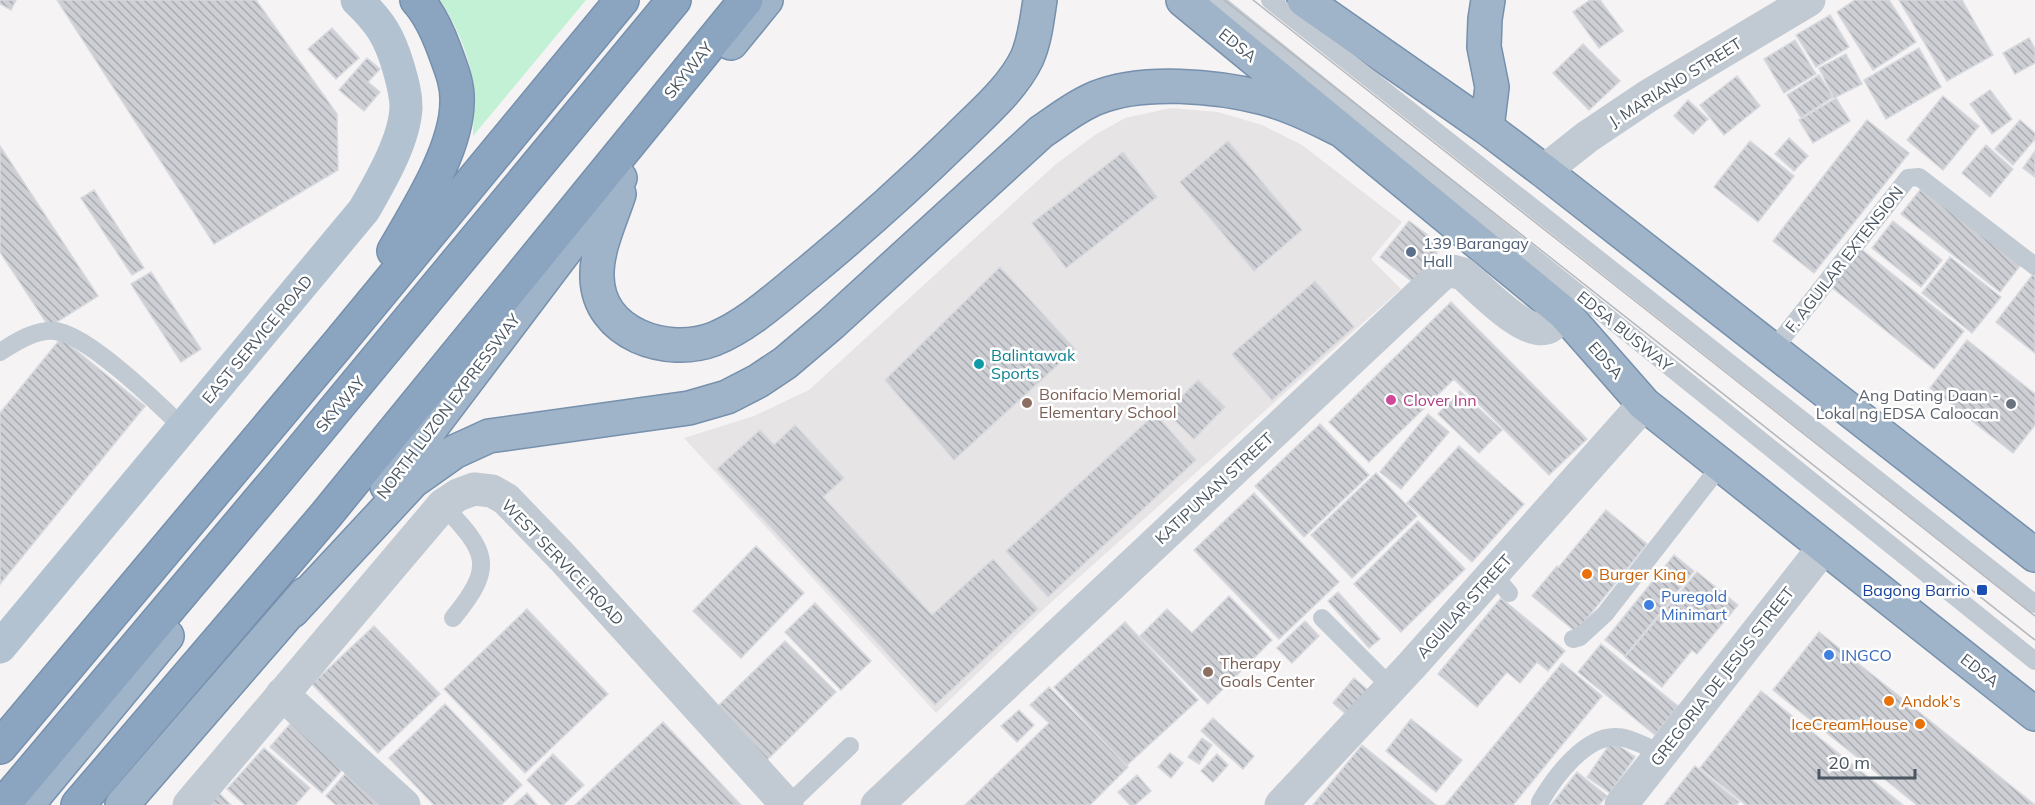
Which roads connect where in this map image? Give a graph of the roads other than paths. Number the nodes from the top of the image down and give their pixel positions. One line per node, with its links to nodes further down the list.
1 (357, 0): 27 (main road, EAST SERVICE ROAD)
2 (417, 0): 23 (highway)
3 (622, 0): 23 (highway)
4 (674, 0): 45 (highway, SKYWAY)
5 (690, 0): 46 (highway)
6 (746, 0): 47 (highway, SKYWAY)
7 (766, 0): 19 (highway, NORTH LUZON EXPRESSWAY)
8 (1040, 0): 19 (highway)
9 (1183, 0): 18 (highway, EDSA)
10 (1214, 0): 38 (lane, EDSA BUSWAY)
11 (1270, 0): 32 (lane)
12 (1304, 0): 16 (highway)
13 (1332, 0): 16 (highway)
14 (1488, 0): 17 (highway)
15 (1809, 0): 20 (street, J. MARIANO STREET)
16 (1358, 37): 17 (highway)
17 (1487, 128): 20 (highway)
18 (1341, 130): 22 (highway, EDSA); 33 (highway)
19 (628, 167): 33 (highway, NORTH LUZON EXPRESSWAY)
20 (1544, 171): 24 (highway)
21 (2035, 266): 24 (lane, F. AGUILAR EXTENSION)
22 (1564, 313): 26 (highway, EDSA); 52 (street, KATIPUNAN STREET)
23 (339, 344): 43 (highway)
24 (1773, 350): 31 (highway)
25 (0, 352): 27 (lane)
26 (1644, 404): 28 (highway, EDSA); 39 (street, AGUILAR STREET)
27 (183, 428): 37 (main road, EAST SERVICE ROAD)
28 (1721, 465): 30 (highway, EDSA); 36 (lane)
29 (443, 505): 34 (lane); 40 (street, WEST SERVICE ROAD); 51 (street, WEST SERVICE ROAD)
30 (1824, 547): 41 (highway, EDSA); 44 (street, GREGORIA DE JESUS STREET)
31 (2035, 555)
32 (2035, 604)
33 (292, 611): 48 (highway, NORTH LUZON EXPRESSWAY)
34 (453, 618)
35 (1322, 618): 39 (lane)
36 (1573, 639)
37 (0, 647)
38 (2035, 661)
39 (1391, 687): 53 (street, AGUILAR STREET)
40 (282, 694): 49 (street, WEST SERVICE ROAD); 50 (street)
41 (2035, 714)
42 (850, 746): 51 (lane)
43 (0, 747)
44 (1661, 753): 54 (lane); 55 (street, GREGORIA DE JESUS STREET)
45 (3, 805)
46 (27, 805)
47 (78, 805)
48 (122, 805)
49 (189, 805)
50 (404, 805)
51 (788, 805)
52 (877, 805)
53 (1281, 805)
54 (1540, 805)
55 (1620, 805)

